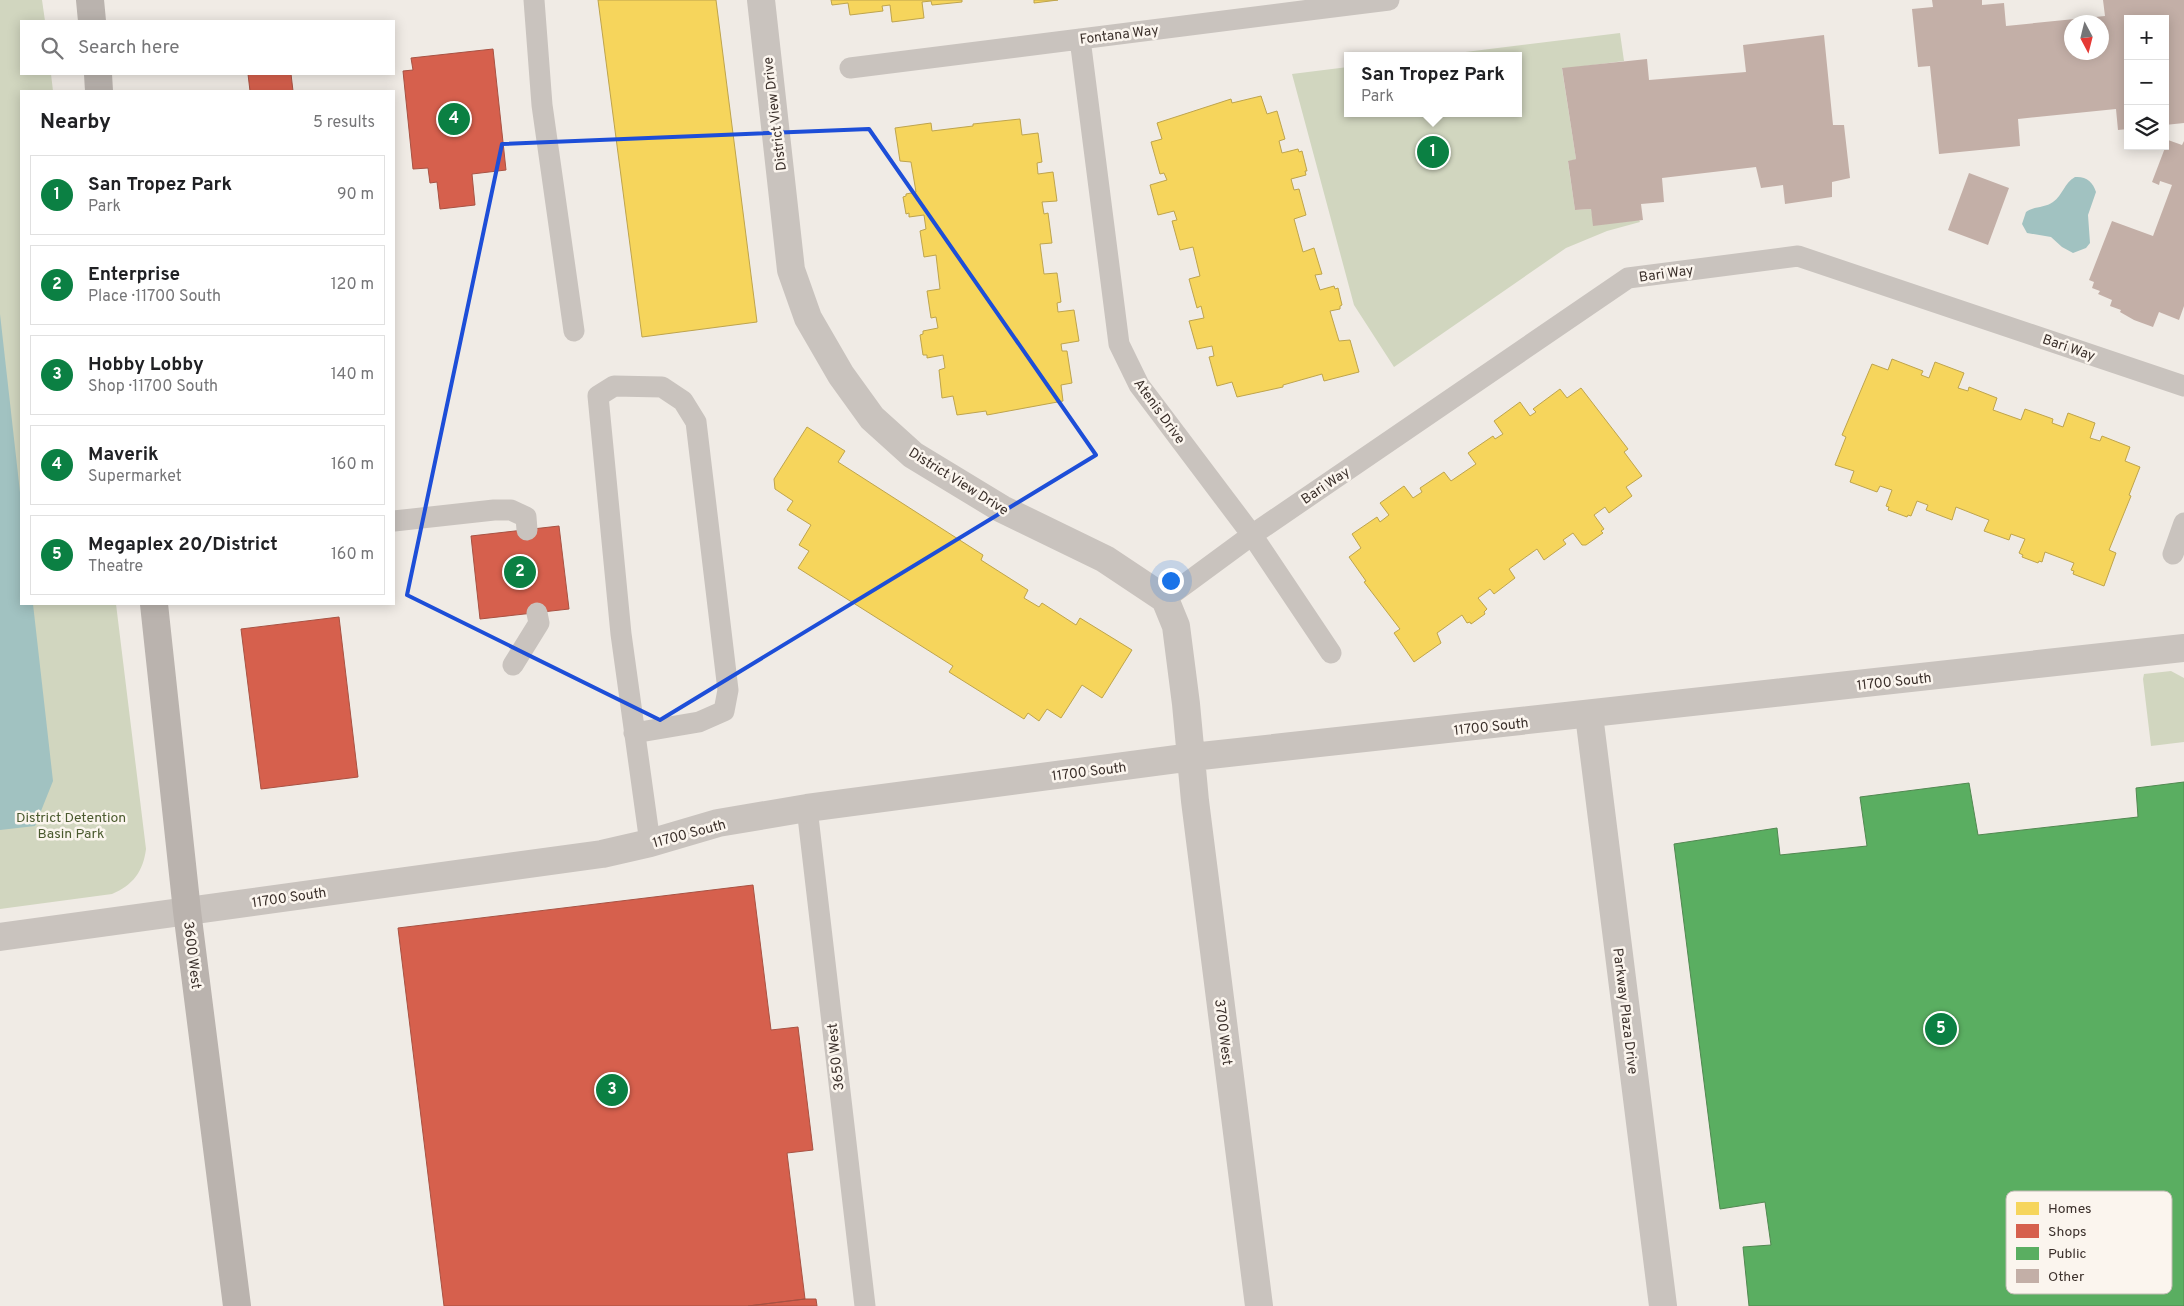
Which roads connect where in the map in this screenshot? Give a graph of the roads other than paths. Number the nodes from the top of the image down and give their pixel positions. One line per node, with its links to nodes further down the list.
1 (90, 0): 5 (main road)
2 (534, 0): 10 (lane)
3 (761, 0): 17 (street, District View Drive)
4 (1389, 0): 6 (lane, Fontana Way)
5 (92, 20)
6 (1080, 39): 7 (lane, Fontana Way); 15 (lane, Atenis Drive)
7 (850, 68)
8 (98, 75): 9 (main road)
9 (99, 90)
10 (574, 331)
11 (2184, 386): 15 (lane, Bari Way)
12 (395, 521): 14 (lane)
13 (2184, 523): 16 (lane)
14 (527, 530)
15 (1252, 534): 17 (lane, Bari Way); 21 (lane, Atenis Drive)
16 (2173, 554)
17 (1165, 599): 25 (street)
18 (154, 605): 28 (main road, 3600 West)
19 (537, 612): 22 (lane)
20 (2184, 648): 23 (street, 11700 South)
21 (1331, 653)
22 (513, 665)
23 (1589, 715): 25 (street, 11700 South); 33 (street, Parkway Plaza Drive)
24 (634, 733): 24 (lane); 27 (lane)
25 (1192, 757): 26 (street, 11700 South); 32 (street, 3700 West)
26 (807, 808): 27 (street, 11700 South); 31 (lane, 3650 West)
27 (650, 843): 28 (street, 11700 South)
28 (187, 911): 29 (street, 11700 South); 30 (main road, 3600 West)
29 (0, 937)
30 (237, 1306)
31 (865, 1306)
32 (1259, 1306)
33 (1663, 1306)

